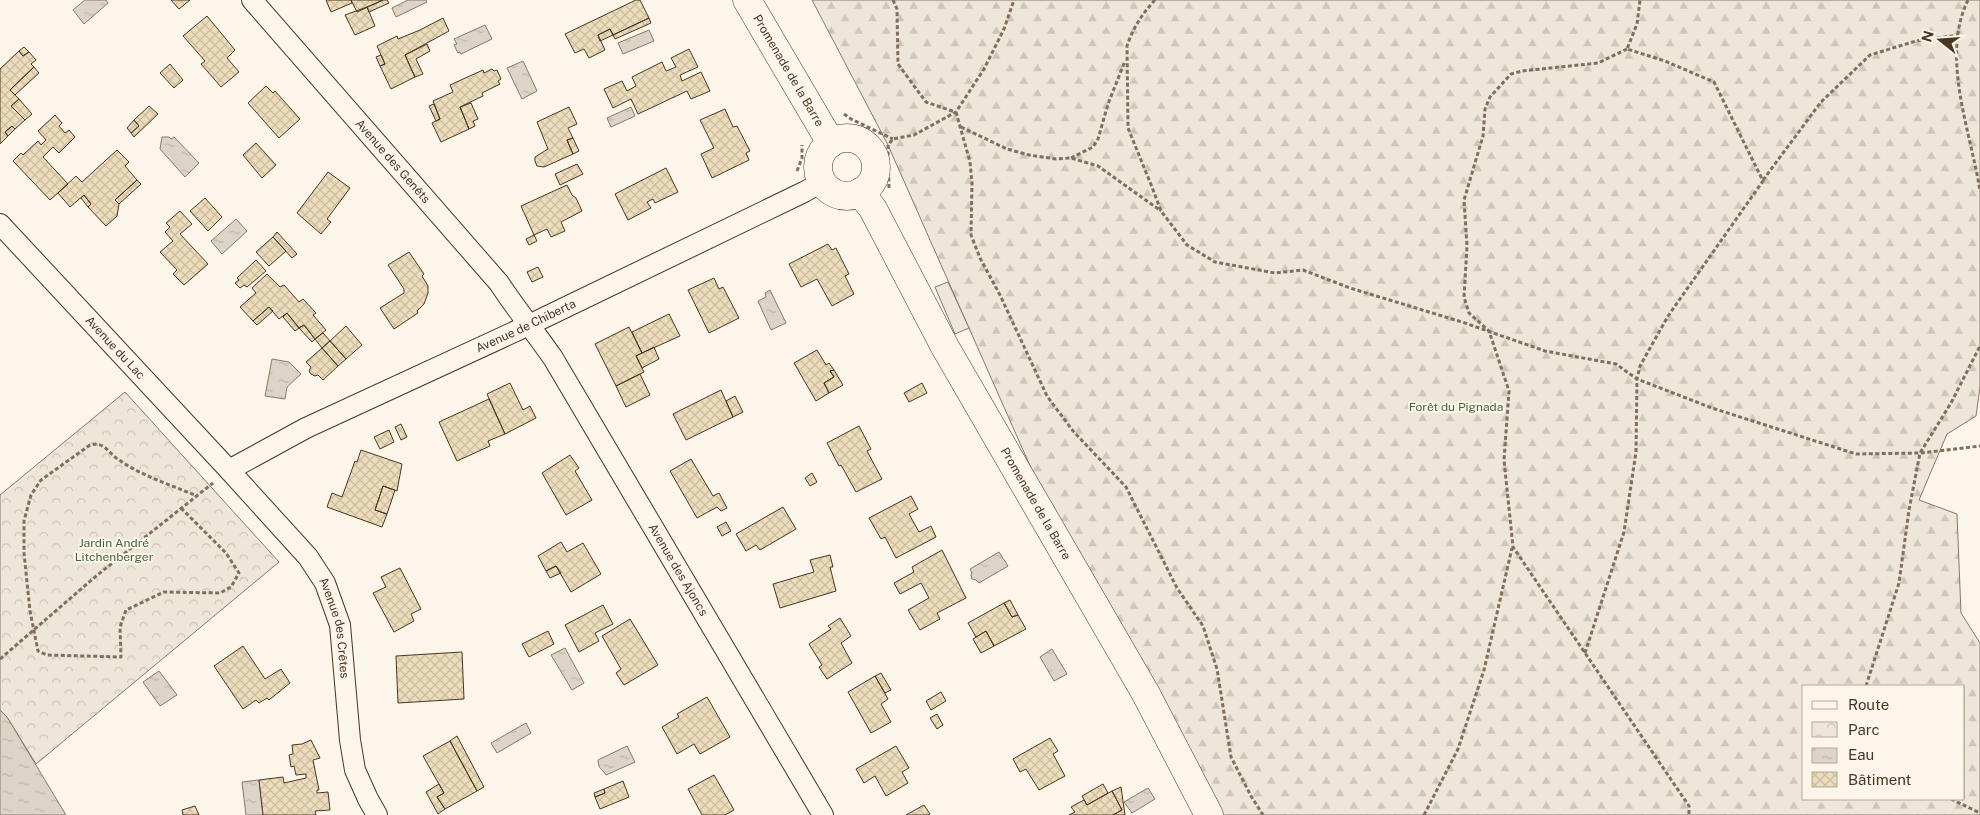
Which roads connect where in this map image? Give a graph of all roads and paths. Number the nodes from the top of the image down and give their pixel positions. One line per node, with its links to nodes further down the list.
1 (252, 0): 23 (street, Avenue des Genêts)
2 (747, 0): 15 (main road, Promenade de la Barre)
3 (893, 0): 11 (path)
4 (1014, 0): 11 (path)
5 (1155, 0): 10 (path)
6 (1640, 0): 9 (path)
7 (1968, 0): 8 (path)
8 (1958, 34): 17 (path); 19 (path)
9 (1627, 49): 17 (path); 24 (path)
10 (1126, 58): 16 (path); 21 (path)
11 (956, 112): 13 (path); 14 (path)
12 (843, 113): 14 (path)
13 (960, 127): 16 (path); 43 (path)
14 (893, 139): 20 (path)
15 (831, 143): 18 (main road); 20 (main road)
16 (1071, 158): 21 (path)
17 (1762, 181): 26 (path)
18 (822, 182): 20 (main road); 23 (street, Avenue de Chiberta)
19 (1980, 191)
20 (866, 200): 42 (main road, Promenade de la Barre)
21 (1161, 211): 24 (path)
22 (0, 224): 29 (street, Avenue du Lac)
23 (529, 325): 29 (street, Avenue de Chiberta); 41 (street, Avenue des Ajoncs)
24 (1489, 332): 26 (path); 32 (path)
25 (1980, 346): 28 (path)
26 (1636, 379): 28 (path); 34 (path)
27 (1980, 446): 28 (path)
28 (1920, 452): 36 (path)
29 (223, 475): 30 (path); 40 (street, Avenue des Crêtes)
30 (197, 496): 31 (path); 33 (path)
31 (181, 508): 33 (path); 33 (path)
32 (1512, 547): 34 (path); 44 (path)
33 (34, 630): 35 (path)
34 (1584, 653): 38 (path)
35 (0, 658)
36 (1866, 685)
37 (1953, 800): 39 (path)
38 (1689, 806): 45 (path); 46 (path)
39 (1980, 813)
40 (377, 815)
41 (824, 815)
42 (1209, 815)
43 (1263, 815)
44 (1424, 815)
45 (1689, 815)
46 (1693, 815)

